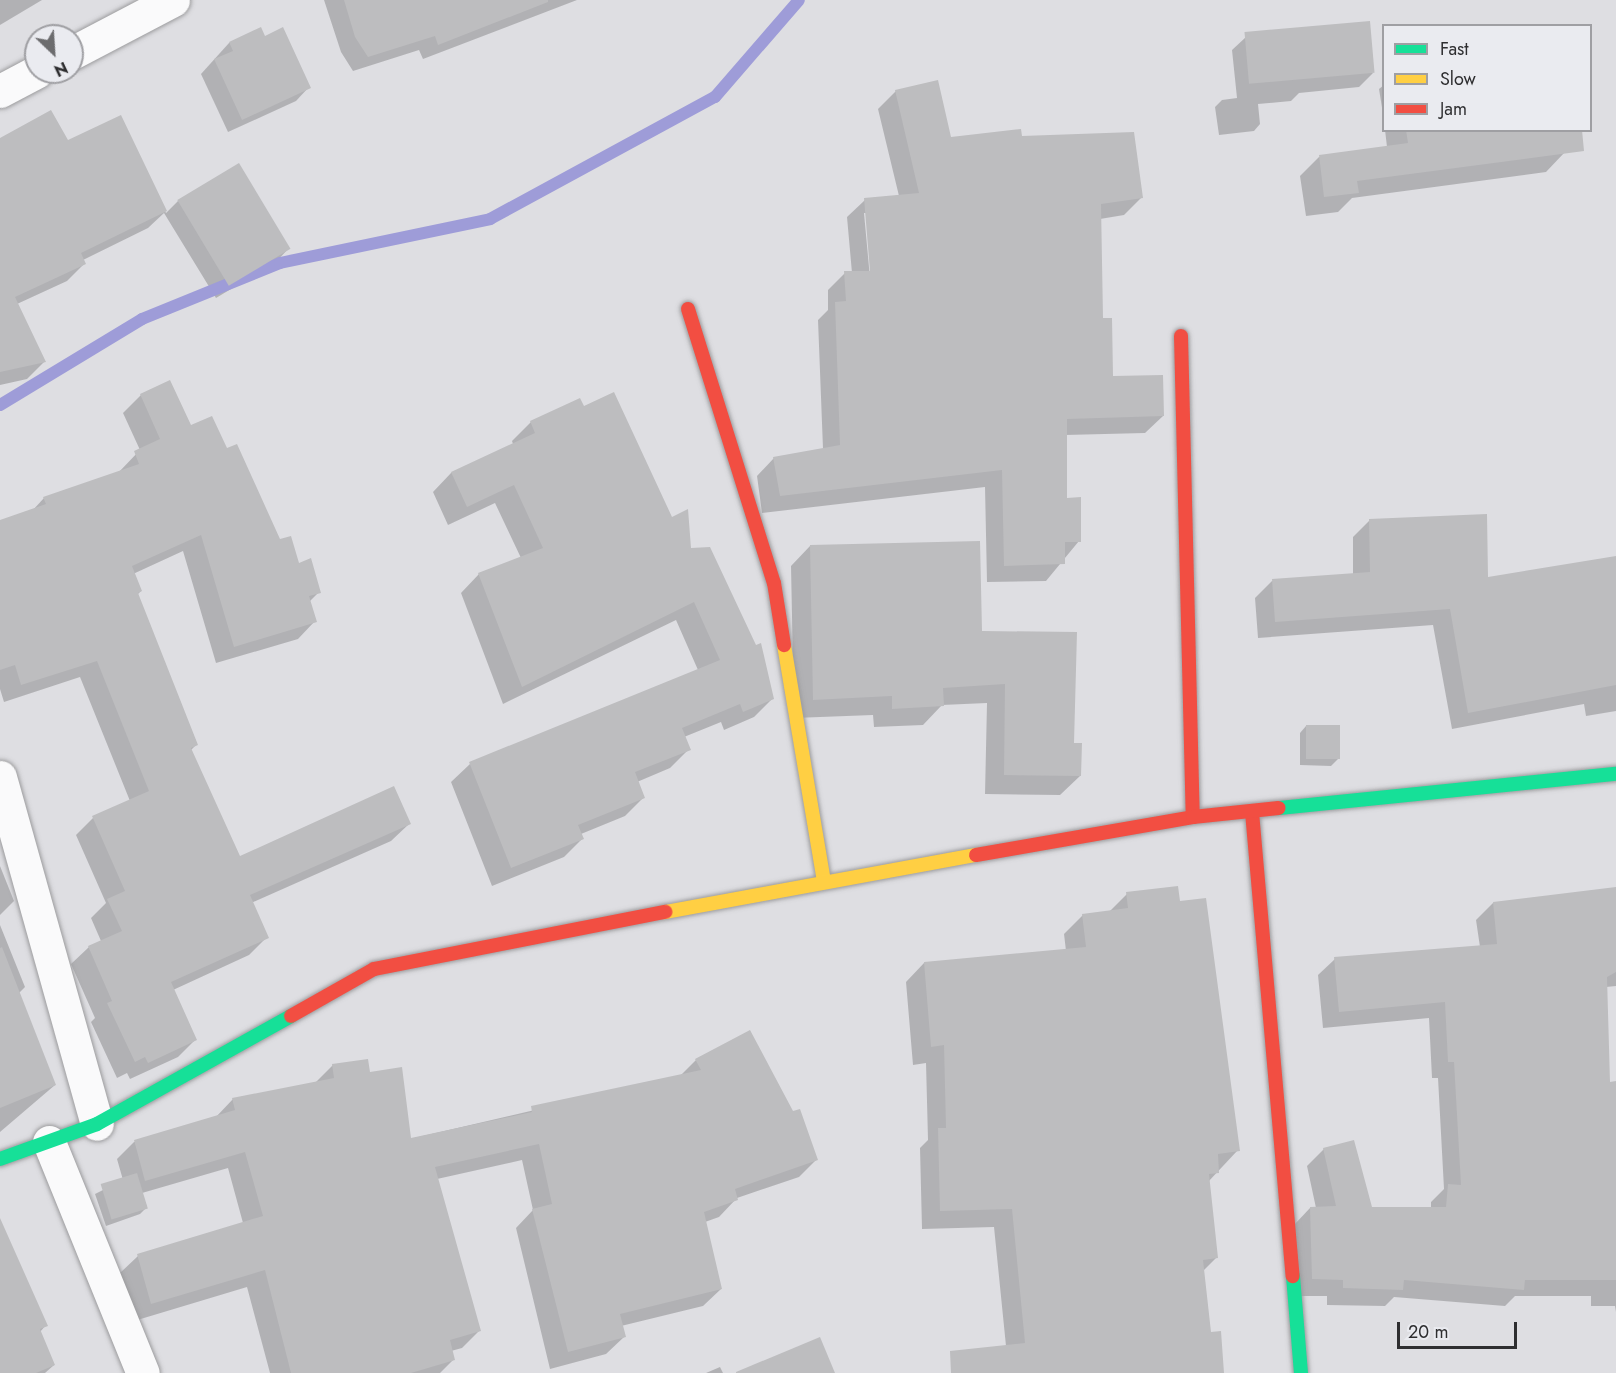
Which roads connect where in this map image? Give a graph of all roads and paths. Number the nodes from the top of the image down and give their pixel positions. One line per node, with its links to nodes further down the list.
1 (173, 0): 2 (street)
2 (84, 47)
3 (24, 78): 4 (street)
4 (0, 91)
5 (688, 309): 11 (street)
6 (1181, 336): 10 (street)
7 (1616, 774): 9 (street)
8 (0, 777): 12 (street)
9 (1252, 812): 10 (street); 16 (street)
10 (1194, 817): 11 (street)
11 (825, 881): 12 (street)
12 (98, 1124): 13 (street)
13 (49, 1142): 14 (street); 15 (street)
14 (0, 1159)
15 (142, 1373)
16 (1301, 1373)

